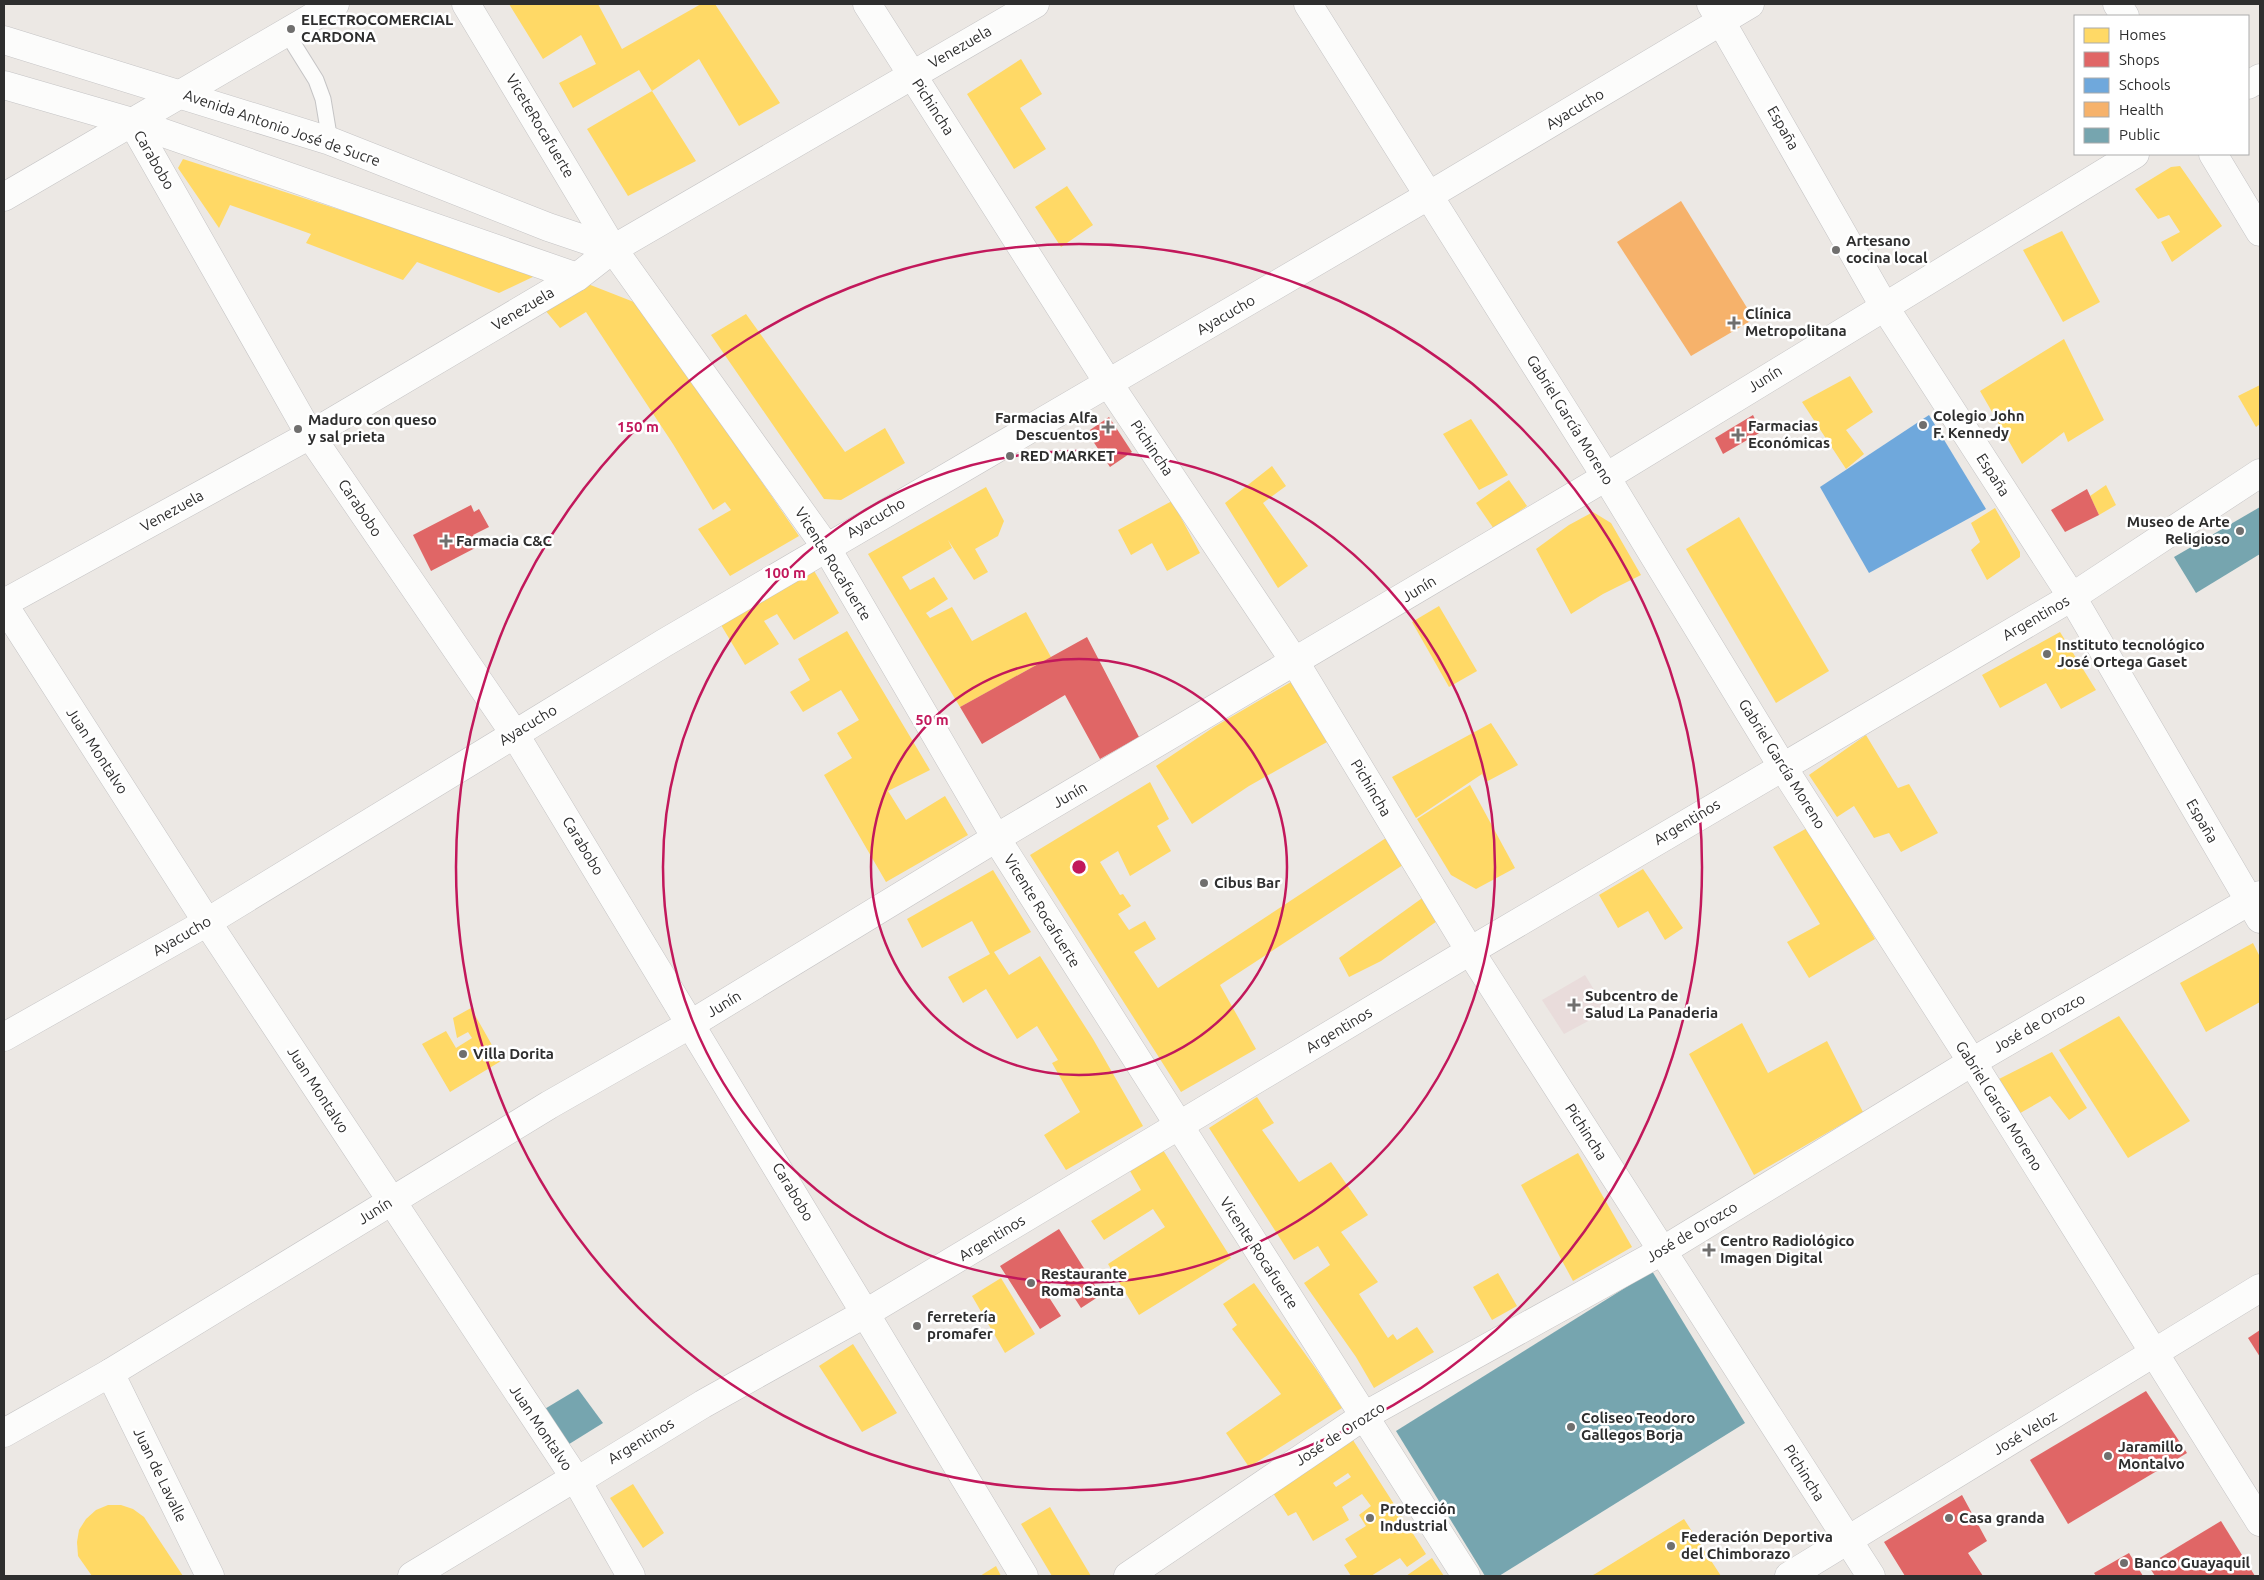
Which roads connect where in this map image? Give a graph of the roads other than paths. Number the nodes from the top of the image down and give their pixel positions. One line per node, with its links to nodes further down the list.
1 (335, 4): 10 (street)
2 (466, 4): 24 (street, ViceteRocafuerte)
3 (866, 4): 12 (street, Pichincha)
4 (1035, 4): 12 (street, Venezuela)
5 (1308, 4): 21 (street, Gabriel García Moreno)
6 (1750, 4): 8 (street, Ayacucho)
7 (2117, 4): 9 (street)
8 (1716, 12): 21 (street, Ayacucho); 26 (street, España)
9 (2124, 15)
10 (286, 32): 16 (street); 18 (lane)
11 (4, 40): 16 (street, Avenida Antonio José de Sucre)
12 (912, 74): 24 (street, Venezuela); 27 (street, Pichincha)
13 (2260, 78): 15 (street)
14 (4, 85): 17 (street)
15 (2249, 85)
16 (181, 93): 17 (street); 18 (street, Avenida Antonio José de Sucre)
17 (132, 122): 22 (street); 25 (street); 28 (street, Carabobo)
18 (330, 140): 24 (street, Avenida Antonio José de Sucre)
19 (2133, 155): 26 (street, Junín)
20 (2214, 155): 23 (street)
21 (1428, 196): 27 (street, Ayacucho); 30 (street, Gabriel García Moreno)
22 (4, 197)
23 (2260, 232)
24 (613, 249): 25 (street, Venezuela); 31 (street, Vicente Rocafuerte)
25 (576, 277): 28 (street, Venezuela)
26 (1884, 306): 30 (street, Junín); 32 (street, España)
27 (1109, 384): 31 (street, Ayacucho); 34 (street, Pichincha)
28 (310, 435): 33 (street, Venezuela); 35 (street, Carabobo)
29 (2260, 473): 32 (street, Argentinos)
30 (1606, 477): 34 (street, Junín); 36 (street, Gabriel García Moreno)
31 (826, 547): 35 (street, Ayacucho); 37 (street, Vicente Rocafuerte)
32 (2072, 597): 36 (street, Argentinos); 38 (street, España)
33 (4, 604): 39 (street, Juan Montalvo)
34 (1295, 662): 37 (street, Junín); 40 (street, Pichincha)
35 (514, 733): 39 (street, Ayacucho); 41 (street, Carabobo)
36 (1782, 766): 40 (street, Argentinos); 43 (street, Gabriel García Moreno)
37 (996, 838): 41 (street, Junín); 44 (street, Vicente Rocafuerte)
38 (2257, 905): 43 (street, José de Orozco)
39 (207, 922): 42 (street, Ayacucho); 45 (street, Juan Montalvo)
40 (1470, 951): 44 (street, Argentinos); 46 (street, Pichincha)
41 (691, 1024): 45 (street, Junín); 48 (street, Carabobo)
42 (4, 1037)
43 (1972, 1062): 46 (street, José de Orozco); 49 (street, Gabriel García Moreno)
44 (1178, 1126): 48 (street, Argentinos); 51 (street, Vicente Rocafuerte)
45 (390, 1201): 50 (street, Junín); 53 (street, Juan Montalvo)
46 (1662, 1251): 51 (street, José de Orozco); 55 (street, Pichincha)
47 (2260, 1288): 49 (street, José Veloz)
48 (866, 1313): 53 (street, Argentinos); 59 (street, Carabobo)
49 (2154, 1354): 54 (street, Gabriel García Moreno); 55 (street, José Veloz)
50 (110, 1373): 52 (street, Junín); 56 (street, Juan de Lavalle)
51 (1364, 1416): 60 (street, José de Orozco); 61 (street, Vicente Rocafuerte)
52 (4, 1433)
53 (577, 1481): 57 (street, Argentinos); 58 (street, Juan Montalvo)
54 (2260, 1522)
55 (1847, 1541): 62 (street, José Veloz); 63 (street, Pichincha)
56 (210, 1576)
57 (412, 1576)
58 (631, 1576)
59 (1024, 1576)
60 (1128, 1576)
61 (1466, 1576)
62 (1788, 1576)
63 (1871, 1576)

